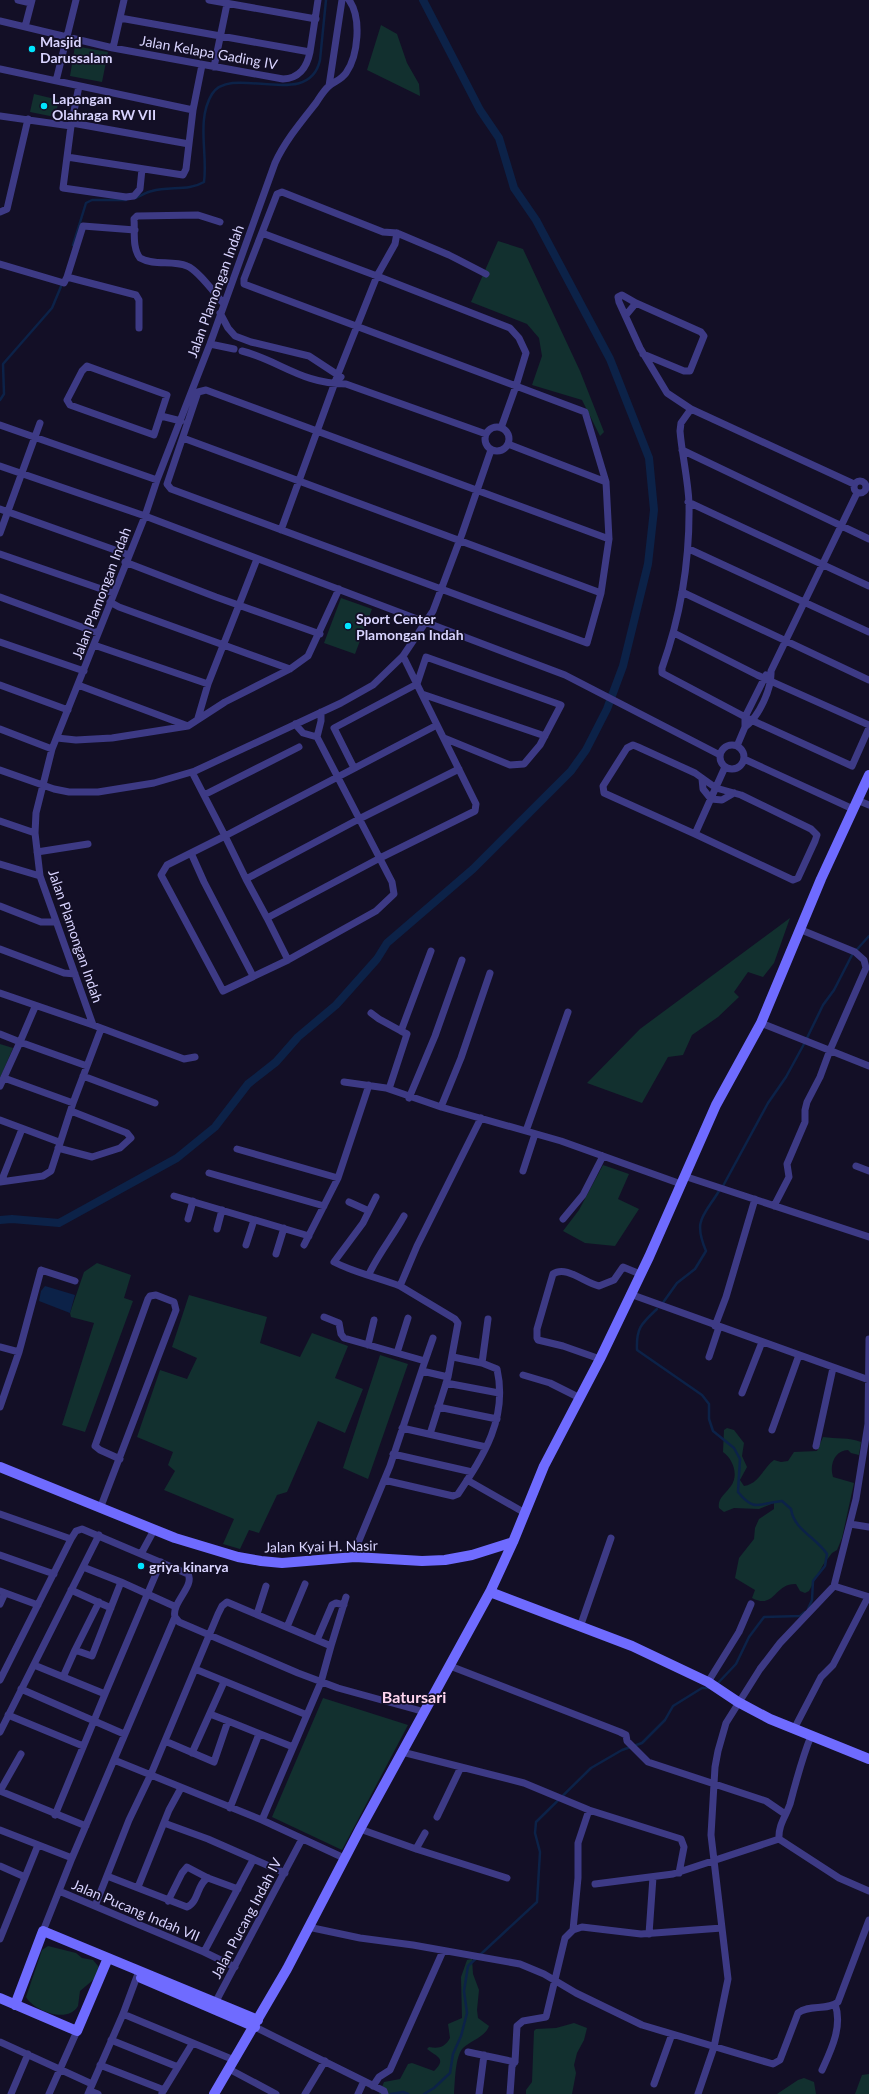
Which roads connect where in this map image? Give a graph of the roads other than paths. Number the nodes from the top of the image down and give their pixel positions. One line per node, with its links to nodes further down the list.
1 (18, 0): 9 (street)
2 (76, 0): 17 (street)
3 (124, 0): 12 (street)
4 (209, 0): 10 (street)
5 (255, 0): 11 (street)
6 (318, 0): 13 (street, Jalan Kelapa Gading IV)
7 (342, 0): 25 (street, Jalan Plamongan Indah)
8 (349, 0): 25 (street, Jalan Plamongan Indah)
9 (31, 2): 15 (street)
10 (226, 2): 11 (street); 16 (street)
11 (250, 6): 13 (street)
12 (120, 18): 16 (street); 18 (street)
13 (316, 19): 19 (street, Jalan Kelapa Gading IV)
14 (0, 21): 15 (street, Jalan Kelapa Gading IV)
15 (25, 27): 17 (street, Jalan Kelapa Gading IV)
16 (220, 34): 19 (street); 21 (street)
17 (68, 37): 18 (street, Jalan Kelapa Gading IV); 23 (street)
18 (113, 48): 20 (street, Jalan Kelapa Gading IV)
19 (310, 52): 21 (street, Jalan Kelapa Gading IV)
20 (202, 65): 21 (street, Jalan Kelapa Gading IV); 26 (street)
21 (214, 67)
22 (0, 69): 23 (street)
23 (56, 81): 24 (street)
24 (79, 86): 26 (street); 29 (street)
25 (329, 86): 43 (street, Jalan Plamongan Indah)
26 (193, 110): 30 (street)
27 (0, 116): 28 (street)
28 (28, 119): 29 (street); 33 (street)
29 (72, 125): 30 (street); 31 (street)
30 (189, 144): 32 (street)
31 (67, 157): 32 (street); 32 (street)
32 (142, 169)
33 (1, 212)
34 (220, 222): 35 (street)
35 (135, 230): 41 (street); 43 (street)
36 (262, 233): 37 (street); 40 (street); 46 (street)
37 (397, 233): 39 (street); 40 (street)
38 (0, 264): 41 (street)
39 (486, 274)
40 (377, 276): 46 (street); 57 (street)
41 (63, 280): 47 (street)
42 (636, 303): 45 (street); 45 (street); 53 (street)
43 (224, 304): 44 (street, Jalan Plamongan Indah)
44 (220, 313): 48 (street); 50 (street, Jalan Plamongan Indah)
45 (626, 315): 53 (street)
46 (357, 327): 54 (street); 57 (street)
47 (139, 328)
48 (231, 332): 49 (street); 51 (street)
49 (251, 342): 54 (street); 55 (street)
50 (210, 344): 51 (street); 60 (street, Jalan Plamongan Indah)
51 (223, 346): 52 (street)
52 (234, 349)
53 (643, 354): 58 (street)
54 (338, 374): 55 (street); 56 (street)
55 (334, 384): 56 (street); 64 (street)
56 (346, 384): 65 (street)
57 (516, 386): 63 (street); 75 (street)
58 (691, 409): 70 (street); 76 (street)
59 (161, 416): 59 (street); 60 (street)
60 (181, 421): 73 (street, Jalan Plamongan Indah)
61 (40, 423): 66 (street)
62 (0, 425): 66 (street)
63 (501, 428): 65 (street); 68 (street)
64 (318, 431): 67 (street); 74 (street); 78 (street)
65 (486, 434): 69 (street)
66 (34, 437): 72 (street); 73 (street)
67 (183, 438): 74 (street); 85 (street)
68 (508, 444): 69 (street); 75 (street)
69 (491, 450): 78 (street)
70 (682, 450): 80 (street); 84 (street)
71 (0, 466): 72 (street)
72 (22, 473): 82 (street); 83 (street)
73 (157, 480): 83 (street, Jalan Plamongan Indah)
74 (300, 480): 85 (street); 89 (street)
75 (606, 482): 87 (street)
76 (854, 484): 77 (street); 79 (street)
77 (867, 491): 79 (street)
78 (478, 492): 87 (street); 89 (street)
79 (857, 493): 84 (street)
80 (688, 502): 90 (street); 95 (street)
81 (0, 509): 82 (street)
82 (8, 512): 86 (street); 92 (street)
83 (145, 516): 92 (street, Jalan Plamongan Indah); 93 (street)
84 (841, 526): 88 (street); 95 (street)
85 (281, 530): 98 (street)
86 (0, 533)
87 (609, 539): 101 (street)
88 (869, 539)
89 (460, 540): 98 (street); 101 (street)
90 (689, 549): 99 (street); 104 (street)
91 (0, 554): 100 (street)
92 (129, 554): 94 (street, Jalan Plamongan Indah)
93 (257, 559): 97 (street); 105 (street)
94 (125, 562): 100 (street, Jalan Plamongan Indah); 105 (street)
95 (823, 564): 96 (street); 104 (street)
96 (869, 586)
97 (339, 589): 106 (street); 110 (street)
98 (440, 590): 101 (street); 106 (street)
99 (682, 592): 109 (street); 111 (street)
100 (113, 593): 103 (street, Jalan Plamongan Indah)
101 (601, 593)
102 (0, 597): 108 (street)
103 (110, 602): 108 (street, Jalan Plamongan Indah); 114 (street)
104 (803, 602): 107 (street); 111 (street)
105 (239, 605): 110 (street); 114 (street)
106 (426, 622): 115 (street); 145 (street)
107 (869, 632)
108 (98, 633): 113 (street, Jalan Plamongan Indah)
109 (674, 633): 119 (street); 129 (street)
110 (320, 634): 116 (street)
111 (785, 641): 117 (street); 120 (street)
112 (0, 642): 118 (street)
113 (94, 645): 118 (street, Jalan Plamongan Indah); 122 (street)
114 (224, 646): 116 (street); 122 (street)
115 (403, 656): 123 (street); 128 (street)
116 (290, 669): 130 (street)
117 (771, 670): 119 (street); 121 (street)
118 (84, 672): 125 (street, Jalan Plamongan Indah)
119 (763, 677): 121 (street); 129 (street)
120 (869, 680)
121 (772, 681): 131 (street); 135 (street)
122 (208, 684): 130 (street)
123 (417, 684): 126 (street); 138 (street); 148 (street)
124 (0, 685): 127 (street)
125 (78, 686): 127 (street, Jalan Plamongan Indah); 134 (street)
126 (422, 694): 133 (street); 138 (street)
127 (68, 710): 140 (street, Jalan Plamongan Indah)
128 (321, 712): 132 (street); 139 (street)
129 (745, 717): 131 (street); 136 (street)
130 (198, 718): 134 (street)
131 (753, 721): 135 (street); 136 (street)
132 (295, 724): 139 (street); 151 (street)
133 (437, 725): 141 (street); 148 (street)
134 (188, 726): 140 (street)
135 (869, 727)
136 (745, 728): 143 (street)
137 (0, 729): 144 (street)
138 (545, 736): 141 (street)
139 (317, 737): 153 (street)
140 (57, 738): 144 (street, Jalan Plamongan Indah)
141 (444, 738): 149 (street)
142 (299, 746): 158 (street)
143 (737, 746): 145 (street); 146 (street)
144 (52, 749): 155 (street, Jalan Plamongan Indah)
145 (720, 755): 147 (street)
146 (744, 759): 147 (street); 160 (street)
147 (725, 767): 156 (street)
148 (354, 768): 153 (street)
149 (459, 769): 162 (street); 170 (street)
150 (0, 770): 155 (street)
151 (192, 772): 155 (street); 158 (street)
152 (869, 775): 160 (main road)
153 (338, 777): 162 (street); 166 (street)
154 (702, 779): 156 (street); 159 (street); 165 (street)
155 (42, 784): 164 (street, Jalan Plamongan Indah)
156 (716, 788): 157 (street); 159 (street)
157 (734, 793): 159 (street); 165 (street)
158 (204, 795): 166 (street)
159 (711, 799): 165 (street)
160 (855, 805): 161 (street); 177 (main road)
161 (869, 805)
162 (359, 819): 170 (street); 173 (street)
163 (0, 820): 164 (street)
164 (35, 833): 168 (street, Jalan Plamongan Indah)
165 (695, 834)
166 (225, 836): 169 (street); 173 (street)
167 (88, 844): 168 (street)
168 (37, 852): 172 (street, Jalan Plamongan Indah)
169 (191, 853): 184 (street); 184 (street)
170 (380, 858): 175 (street); 180 (street)
171 (0, 864): 172 (street)
172 (40, 876): 176 (street, Jalan Plamongan Indah)
173 (246, 879): 175 (street)
174 (0, 906): 176 (street)
175 (267, 918): 180 (street)
176 (55, 922): 183 (street, Jalan Plamongan Indah)
177 (799, 929): 189 (main road); 195 (street)
178 (0, 949): 183 (street)
179 (431, 951): 192 (street)
180 (288, 960): 184 (street)
181 (462, 960): 205 (street)
182 (490, 973): 208 (street)
183 (75, 974): 190 (street, Jalan Plamongan Indah)
184 (253, 976)
185 (0, 993): 186 (street)
186 (35, 1007): 190 (street); 194 (street)
187 (568, 1012): 213 (street)
188 (371, 1013): 192 (street)
189 (760, 1023): 195 (street); 223 (main road)
190 (93, 1025): 191 (street, Jalan Plamongan Indah)
191 (101, 1029): 196 (street, Jalan Plamongan Indah); 197 (street)
192 (401, 1031): 204 (street)
193 (0, 1034): 194 (street)
194 (20, 1042): 197 (street); 200 (street)
195 (830, 1050): 198 (street); 231 (street)
196 (195, 1057)
197 (87, 1066): 199 (street)
198 (869, 1066)
199 (83, 1076): 206 (street); 207 (street)
200 (4, 1078): 203 (street); 206 (street)
201 (344, 1082): 202 (street)
202 (369, 1085): 204 (street); 222 (street)
203 (0, 1086)
204 (389, 1089): 205 (street)
205 (410, 1098): 208 (street)
206 (73, 1103): 209 (street)
207 (155, 1103)
208 (441, 1107): 210 (street)
209 (71, 1111): 215 (street); 215 (street)
210 (481, 1118): 213 (street); 248 (street)
211 (0, 1120): 212 (street)
212 (22, 1129): 215 (street); 224 (street)
213 (526, 1132): 214 (street)
214 (535, 1134): 217 (street); 219 (street)
215 (59, 1145): 224 (street)
216 (237, 1149): 222 (street)
217 (603, 1156): 223 (street); 236 (street)
218 (856, 1166): 220 (street)
219 (523, 1171)
220 (869, 1171)
221 (209, 1173): 230 (street)
222 (338, 1178): 230 (street)
223 (682, 1180): 227 (street); 246 (main road)
224 (1, 1182)
225 (174, 1196): 228 (street)
226 (376, 1197): 233 (street)
227 (755, 1199): 231 (street); 254 (street)
228 (193, 1201): 232 (street); 235 (street)
229 (349, 1202): 233 (street)
230 (324, 1206): 240 (street)
231 (774, 1206): 241 (street)
232 (222, 1210): 237 (street); 239 (street)
233 (369, 1211): 245 (street)
234 (404, 1216): 245 (street)
235 (188, 1219)
236 (563, 1219)
237 (254, 1220): 238 (street); 242 (street)
238 (284, 1228): 240 (street); 244 (street)
239 (217, 1229)
240 (309, 1236): 243 (street)
241 (869, 1238)
242 (246, 1245)
243 (304, 1246)
244 (276, 1254)
245 (369, 1274): 248 (street)
246 (640, 1274): 249 (main road); 265 (street)
247 (75, 1281): 260 (street)
248 (400, 1286): 263 (street)
249 (630, 1294): 254 (street); 265 (main road)
250 (324, 1317): 258 (street)
251 (408, 1318): 261 (street)
252 (488, 1319): 267 (street)
253 (374, 1320): 258 (street)
254 (717, 1326): 257 (street); 264 (street)
255 (433, 1338): 266 (street)
256 (869, 1340): 272 (street)
257 (762, 1342): 262 (street); 274 (street)
258 (368, 1345): 261 (street)
259 (0, 1347): 260 (street)
260 (18, 1352): 276 (street)
261 (397, 1353): 266 (street)
262 (799, 1355): 268 (street); 280 (street)
263 (453, 1357): 267 (street); 271 (street)
264 (709, 1357)
265 (600, 1359): 275 (main road)
266 (425, 1361): 269 (street)
267 (482, 1362): 273 (street)
268 (833, 1368): 272 (street); 282 (street)
269 (422, 1371): 271 (street); 279 (street)
270 (524, 1375): 275 (street)
271 (447, 1380): 273 (street); 277 (street)
272 (869, 1380): 293 (street)
273 (499, 1393): 278 (street)
274 (742, 1393)
275 (580, 1398): 291 (main road)
276 (1, 1402)
277 (438, 1407): 278 (street); 281 (street)
278 (497, 1419): 283 (street)
279 (402, 1428): 281 (street); 284 (street)
280 (772, 1430)
281 (430, 1434): 283 (street)
282 (816, 1446)
283 (486, 1447): 287 (street)
284 (393, 1454): 287 (street); 288 (street)
285 (120, 1459): 285 (street); 290 (street)
286 (0, 1467): 290 (main road, Jalan Kyai H. Nasir)
287 (472, 1472): 289 (street)
288 (384, 1480): 289 (street); 300 (street)
289 (467, 1480): 291 (street)
290 (101, 1506): 296 (main road, Jalan Kyai H. Nasir)
291 (525, 1513): 299 (main road)
292 (0, 1514): 298 (street)
293 (850, 1524): 294 (street); 309 (street)
294 (869, 1527)
295 (99, 1535): 298 (street); 301 (street); 304 (street)
296 (151, 1535): 299 (main road, Jalan Kyai H. Nasir); 301 (street)
297 (611, 1538): 326 (street)
298 (71, 1539): 305 (street)
299 (514, 1542): 312 (main road)
300 (358, 1543)
301 (142, 1554): 303 (street)
302 (0, 1555): 305 (street)
303 (161, 1562): 313 (street); 321 (street)
304 (83, 1566): 306 (street); 310 (street)
305 (54, 1574): 319 (street)
306 (121, 1582): 313 (street); 322 (street)
307 (305, 1584): 325 (street)
308 (266, 1586): 323 (street)
309 (834, 1586): 315 (street); 341 (street)
310 (71, 1590): 316 (street); 331 (street)
311 (3, 1592): 317 (street); 319 (street)
312 (490, 1592): 326 (main road); 332 (main road)
313 (147, 1594): 321 (street); 340 (street)
314 (346, 1597): 320 (street)
315 (869, 1597): 348 (street)
316 (99, 1602): 322 (street); 330 (street)
317 (0, 1604)
318 (751, 1604): 338 (street)
319 (38, 1605): 335 (street)
320 (344, 1605): 328 (street); 329 (street)
321 (176, 1607): 324 (street)
322 (111, 1608): 330 (street)
323 (257, 1614): 325 (street); 327 (street)
324 (175, 1617): 327 (street); 350 (street)
325 (287, 1627): 328 (street)
326 (580, 1627): 338 (main road)
327 (210, 1635): 333 (street); 337 (street)
328 (317, 1640): 329 (street)
329 (331, 1646): 337 (street)
330 (75, 1650): 334 (street)
331 (34, 1665): 334 (street); 339 (street)
332 (450, 1666): 342 (main road); 363 (street)
333 (195, 1669): 336 (street); 353 (street)
334 (63, 1677): 340 (street)
335 (0, 1680)
336 (224, 1682): 343 (street); 345 (street)
337 (321, 1682): 342 (street); 345 (street)
338 (708, 1682): 341 (main road)
339 (21, 1689): 344 (street); 346 (street)
340 (105, 1694): 346 (street)
341 (738, 1702): 348 (main road); 363 (street)
342 (425, 1712): 356 (main road)
343 (210, 1714): 347 (street); 357 (street)
344 (8, 1715): 349 (street); 354 (street)
345 (307, 1715): 355 (street)
346 (93, 1719): 350 (street); 354 (street)
347 (228, 1721): 351 (street); 357 (street)
348 (794, 1730): 352 (main road)
349 (0, 1732)
350 (124, 1734): 360 (street)
351 (260, 1734): 355 (street); 366 (street)
352 (811, 1736): 359 (main road); 368 (street)
353 (165, 1740): 357 (street); 362 (street)
354 (83, 1746): 369 (street)
355 (293, 1747): 371 (street)
356 (402, 1752): 361 (street); 374 (main road)
357 (192, 1753)
358 (21, 1754): 365 (street)
359 (869, 1759)
360 (114, 1760): 362 (street); 373 (street)
361 (461, 1767): 367 (street); 370 (street)
362 (151, 1774): 364 (street); 389 (street)
363 (714, 1784): 368 (street); 384 (street)
364 (181, 1788): 366 (street); 372 (street)
365 (0, 1791): 369 (street)
366 (230, 1808): 371 (street)
367 (589, 1810): 387 (street); 403 (street)
368 (785, 1814): 378 (street)
369 (55, 1815): 373 (street)
370 (437, 1817)
371 (262, 1820): 377 (street)
372 (164, 1823): 383 (street); 394 (street)
373 (86, 1826): 381 (street)
374 (360, 1829): 380 (street); 382 (main road)
375 (0, 1830): 379 (street)
376 (425, 1833): 380 (street)
377 (302, 1839): 382 (street); 386 (street, Jalan Pucang Indah IV)
378 (779, 1839): 384 (street); 397 (street)
379 (38, 1845): 381 (street); 388 (street)
380 (416, 1849): 392 (street)
381 (72, 1858): 396 (street)
382 (344, 1858): 401 (main road)
383 (253, 1860): 386 (street); 395 (street)
384 (714, 1862): 387 (street); 402 (street)
385 (0, 1867): 388 (street)
386 (286, 1872): 410 (street, Jalan Pucang Indah IV)
387 (679, 1872): 390 (street)
388 (25, 1876): 406 (street)
389 (107, 1876): 394 (street); 399 (street)
390 (653, 1877): 393 (street); 405 (street)
391 (208, 1878): 395 (street); 398 (street); 398 (street)
392 (507, 1878)
393 (595, 1884)
394 (138, 1887): 398 (street)
395 (238, 1889): 408 (street)
396 (59, 1891): 399 (street, Jalan Pucang Indah VII); 404 (street)
397 (869, 1891)
398 (168, 1901)
399 (95, 1906): 408 (street, Jalan Pucang Indah VII)
400 (868, 1924): 416 (street)
401 (308, 1927): 407 (street); 419 (main road)
402 (722, 1928): 405 (street); 425 (street)
403 (573, 1930): 405 (street); 412 (street)
404 (42, 1934): 409 (main road); 415 (main road)
405 (649, 1934)
406 (0, 1939)
407 (443, 1951): 412 (street); 438 (street)
408 (204, 1952): 410 (street, Jalan Pucang Indah VII)
409 (104, 1960): 411 (main road); 420 (main road)
410 (235, 1967): 417 (street, Jalan Pucang Indah IV)
411 (138, 1974): 417 (main road); 418 (street)
412 (554, 1978): 421 (street); 430 (street)
413 (0, 1991): 415 (main road)
414 (0, 1998): 415 (main road)
415 (16, 2002): 420 (main road)
416 (835, 2004): 425 (street); 435 (street)
417 (214, 2006): 419 (main road)
418 (123, 2014): 422 (street); 424 (street)
419 (257, 2023): 429 (street); 432 (main road)
420 (75, 2027): 434 (street)
421 (672, 2034): 425 (street); 437 (street)
422 (111, 2040): 431 (street); 433 (street)
423 (0, 2042): 427 (street)
424 (192, 2044): 432 (street); 433 (street)
425 (714, 2047): 451 (street)
426 (468, 2052): 428 (street)
427 (28, 2054): 434 (street); 442 (street)
428 (484, 2055): 430 (street); 449 (street)
429 (325, 2061): 436 (street); 447 (street)
430 (515, 2062): 450 (street)
431 (100, 2065): 439 (street); 440 (street)
432 (231, 2065): 445 (main road); 446 (street)
433 (178, 2067): 440 (street)
434 (59, 2069): 439 (street); 443 (street)
435 (822, 2070)
436 (364, 2081): 438 (street); 448 (street)
437 (654, 2084)
438 (373, 2086): 441 (street)
439 (90, 2090): 444 (street)
440 (163, 2092)
441 (384, 2093)
442 (11, 2094)
443 (49, 2094)
444 (98, 2094)
445 (214, 2094)
446 (276, 2094)
447 (305, 2094)
448 (358, 2094)
449 (479, 2094)
450 (510, 2094)
451 (698, 2094)

